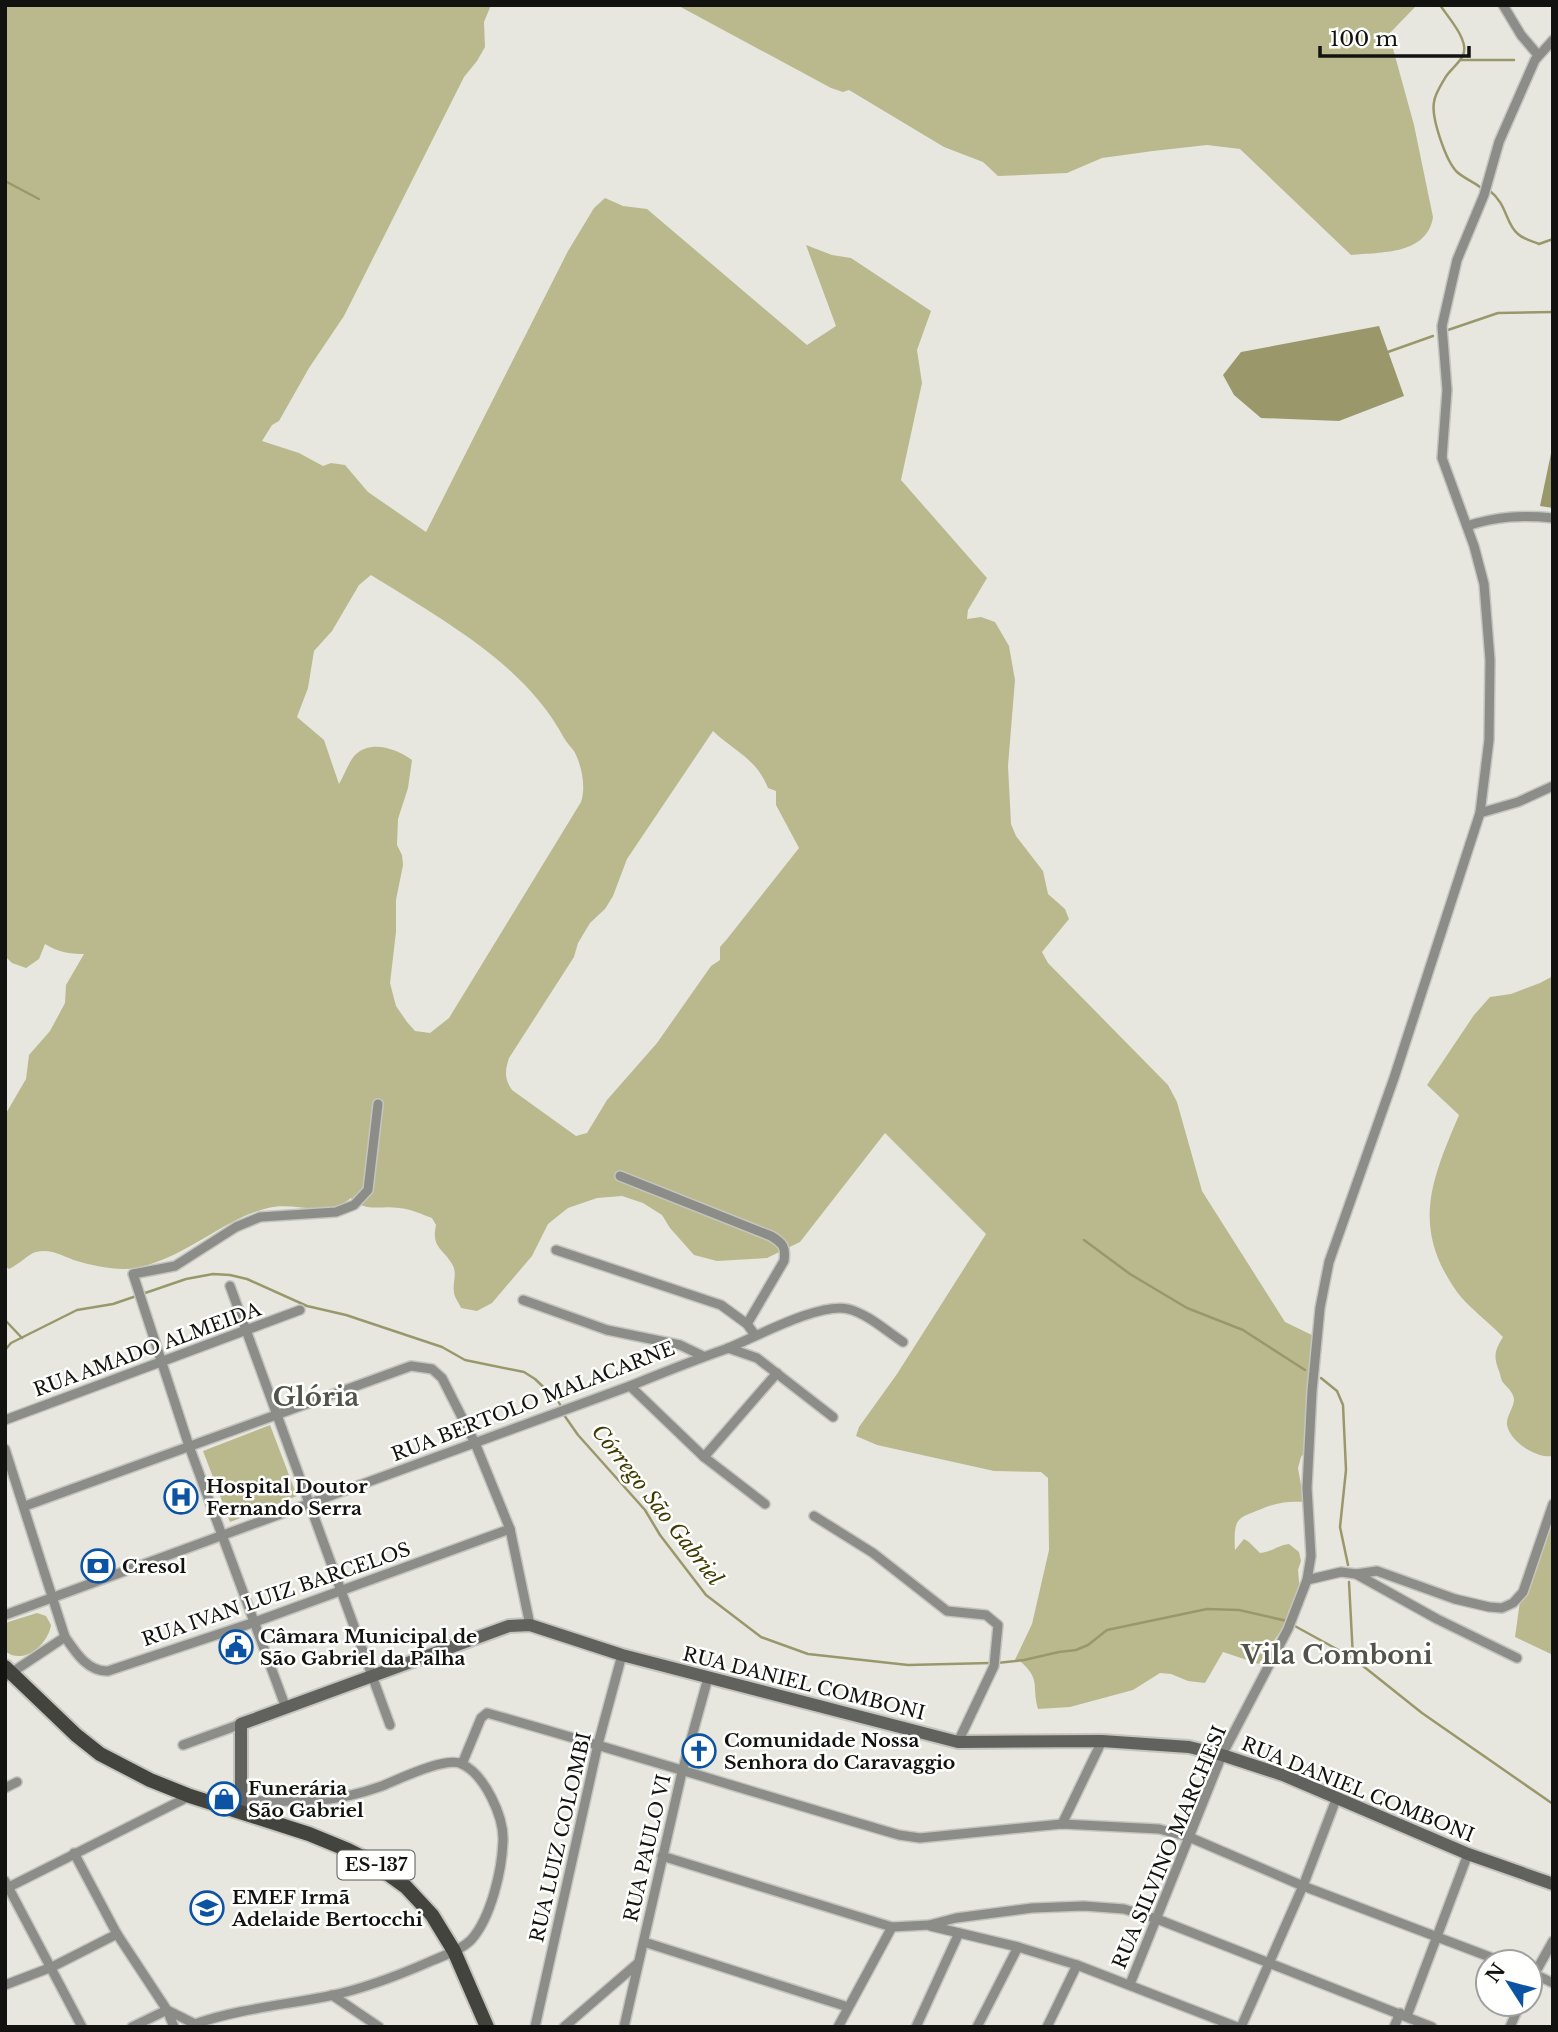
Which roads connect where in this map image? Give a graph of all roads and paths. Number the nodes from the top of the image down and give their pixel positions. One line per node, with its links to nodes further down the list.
1 (1503, 5): 3 (street)
2 (1553, 40): 3 (street)
3 (1538, 55): 5 (street, RUA SILVINO MARCHESI)
4 (1553, 518): 5 (street)
5 (1467, 526): 7 (street, RUA SILVINO MARCHESI)
6 (1553, 786): 7 (street)
7 (1480, 813): 38 (street, RUA SILVINO MARCHESI)
8 (378, 1104): 20 (street)
9 (620, 1176): 14 (street)
10 (556, 1250): 14 (street)
11 (230, 1286): 15 (street)
12 (523, 1300): 19 (street)
13 (300, 1310): 15 (street, RUA AMADO ALMEIDA)
14 (747, 1324): 16 (street)
15 (247, 1331): 20 (street, RUA AMADO ALMEIDA); 23 (street)
16 (755, 1335): 17 (street, RUA BERTOLO MALACARNE); 18 (street, RUA BERTOLO MALACARNE)
17 (903, 1342)
18 (728, 1348): 19 (street, RUA BERTOLO MALACARNE); 21 (street)
19 (703, 1356): 22 (street, RUA BERTOLO MALACARNE)
20 (162, 1362): 25 (street, RUA AMADO ALMEIDA); 27 (street)
21 (777, 1373): 24 (street); 29 (street)
22 (630, 1386): 26 (street, RUA BERTOLO MALACARNE); 29 (street)
23 (276, 1414): 26 (street); 27 (street); 30 (street)
24 (833, 1417)
25 (5, 1420)
26 (475, 1443): 30 (street, RUA BERTOLO MALACARNE); 35 (street)
27 (189, 1446): 33 (street); 36 (street)
28 (5, 1449): 33 (street)
29 (704, 1457): 31 (street)
30 (309, 1503): 36 (street, RUA BERTOLO MALACARNE); 39 (street)
31 (765, 1504)
32 (1553, 1504): 37 (street)
33 (25, 1506): 40 (street)
34 (814, 1516): 54 (street)
35 (510, 1529): 39 (street, RUA IVAN LUIZ BARCELOS); 43 (street)
36 (223, 1534): 40 (street, RUA BERTOLO MALACARNE); 42 (street)
37 (1356, 1574): 38 (street); 46 (street)
38 (1307, 1580): 57 (street, RUA SILVINO MARCHESI)
39 (342, 1589): 42 (street, RUA IVAN LUIZ BARCELOS); 48 (street)
40 (53, 1599): 41 (street, RUA BERTOLO MALACARNE); 44 (street)
41 (5, 1615)
42 (255, 1622): 44 (street, RUA IVAN LUIZ BARCELOS); 50 (street)
43 (530, 1625): 45 (street, RUA DANIEL COMBONI); 48 (street)
44 (65, 1637): 47 (street)
45 (622, 1655): 49 (street, RUA DANIEL COMBONI); 55 (street, RUA LUIZ COLOMBI)
46 (1517, 1658)
47 (8, 1672): 62 (main road, ES-137)
48 (372, 1675): 50 (street); 52 (street)
49 (708, 1678): 54 (street, RUA DANIEL COMBONI); 59 (street, RUA PAULO VI)
50 (286, 1709): 51 (street)
51 (241, 1724): 56 (street); 64 (street)
52 (390, 1725)
53 (1102, 1741): 54 (street, RUA DANIEL COMBONI); 57 (street, RUA DANIEL COMBONI); 65 (street)
54 (958, 1742)
55 (598, 1744): 58 (street); 59 (street); 99 (street, RUA LUIZ COLOMBI)
56 (183, 1745)
57 (1222, 1755): 63 (street, RUA DANIEL COMBONI); 66 (street, RUA SILVINO MARCHESI)
58 (462, 1764): 64 (street); 81 (street)
59 (682, 1772): 65 (street); 69 (street, RUA PAULO VI)
60 (17, 1782): 61 (street)
61 (5, 1788)
62 (190, 1796): 64 (main road, ES-137); 67 (street)
63 (1337, 1797): 68 (street, RUA DANIEL COMBONI); 72 (street)
64 (241, 1805): 81 (main road, ES-137)
65 (1062, 1824): 66 (street)
66 (1189, 1837): 72 (street); 73 (street, RUA SILVINO MARCHESI)
67 (74, 1853): 71 (street); 77 (street)
68 (1468, 1854): 70 (street, RUA DANIEL COMBONI); 78 (street)
69 (662, 1856): 75 (street); 79 (street, RUA PAULO VI)
70 (1553, 1884)
71 (6, 1886): 86 (street)
72 (1303, 1886): 78 (street); 84 (street)
73 (1157, 1919): 74 (street); 84 (street); 87 (street, RUA SILVINO MARCHESI)
74 (929, 1925): 75 (street); 76 (street)
75 (892, 1927): 90 (street)
76 (959, 1933): 80 (street); 103 (street)
77 (117, 1934): 86 (street); 91 (street)
78 (1435, 1937): 82 (street); 92 (street)
79 (644, 1942): 83 (street, RUA PAULO VI); 90 (street)
80 (1018, 1947): 85 (street); 104 (street)
81 (454, 1951): 89 (street); 98 (main road, ES-137)
82 (1474, 1951)
83 (638, 1963): 100 (street); 101 (street, RUA PAULO VI)
84 (1268, 1963): 92 (street); 106 (street)
85 (1077, 1965): 87 (street); 105 (street)
86 (52, 1967): 88 (street); 95 (street)
87 (1130, 1984): 106 (street)
88 (5, 1985)
89 (332, 1995): 93 (street); 94 (street)
90 (848, 2007): 102 (street)
91 (167, 2010): 93 (street); 96 (street); 97 (street)
92 (1404, 2014): 107 (street); 108 (street); 109 (street)
93 (197, 2025)
94 (377, 2026)
95 (82, 2027)
96 (132, 2027)
97 (174, 2027)
98 (487, 2027)
99 (535, 2027)
100 (564, 2027)
101 (624, 2027)
102 (838, 2027)
103 (916, 2027)
104 (977, 2027)
105 (1047, 2027)
106 (1239, 2027)
107 (1394, 2027)
108 (1412, 2027)
109 (1432, 2027)

